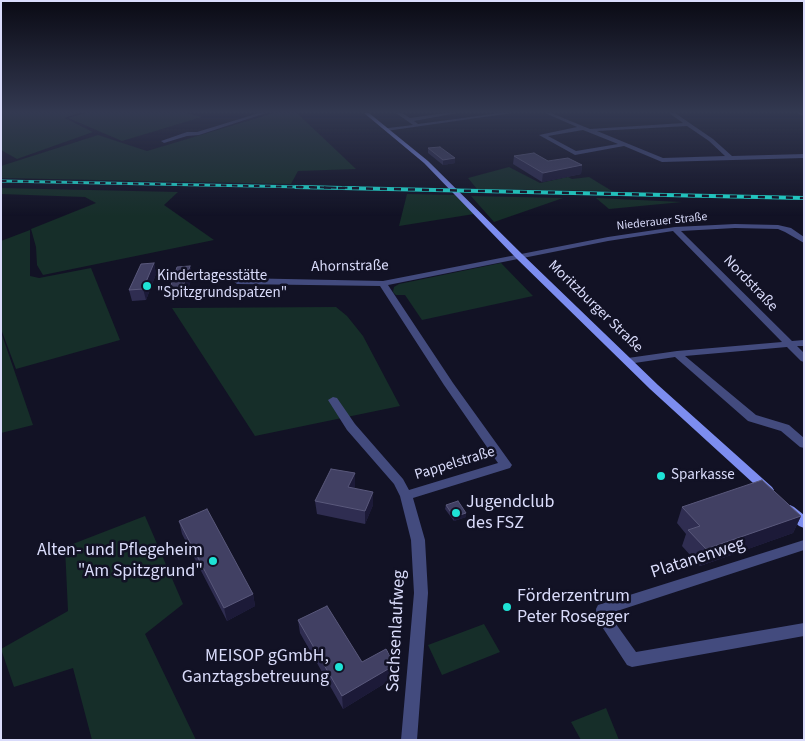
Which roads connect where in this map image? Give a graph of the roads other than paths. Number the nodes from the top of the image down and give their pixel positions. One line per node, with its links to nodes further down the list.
1 (409, 148): 10 (street, Moritzburger Straße)
2 (565, 148): 3 (street)
3 (603, 148)
4 (631, 148): 7 (street)
5 (718, 148): 7 (street)
6 (804, 156): 7 (street)
7 (730, 158)
8 (675, 229): 9 (street, Niederauer Straße); 10 (street, Niederauer Straße); 14 (street, Nordstraße)
9 (804, 241)
10 (520, 257): 12 (street, Ahornstraße); 17 (street, Moritzburger Straße)
11 (237, 281): 12 (street, Ahornstraße)
12 (383, 284): 20 (street, Pappelstraße)
13 (804, 343): 14 (street)
14 (788, 344): 15 (street); 16 (street, Nordstraße)
15 (677, 354): 17 (street); 19 (street)
16 (804, 359)
17 (628, 360): 21 (street, Moritzburger Straße)
18 (333, 400): 20 (street, Pappelstraße)
19 (804, 444)
20 (406, 496): 24 (street, Sachsenlaufweg)
21 (804, 523)
22 (804, 545): 23 (street, Platanenweg)
23 (804, 629)
24 (409, 740)

